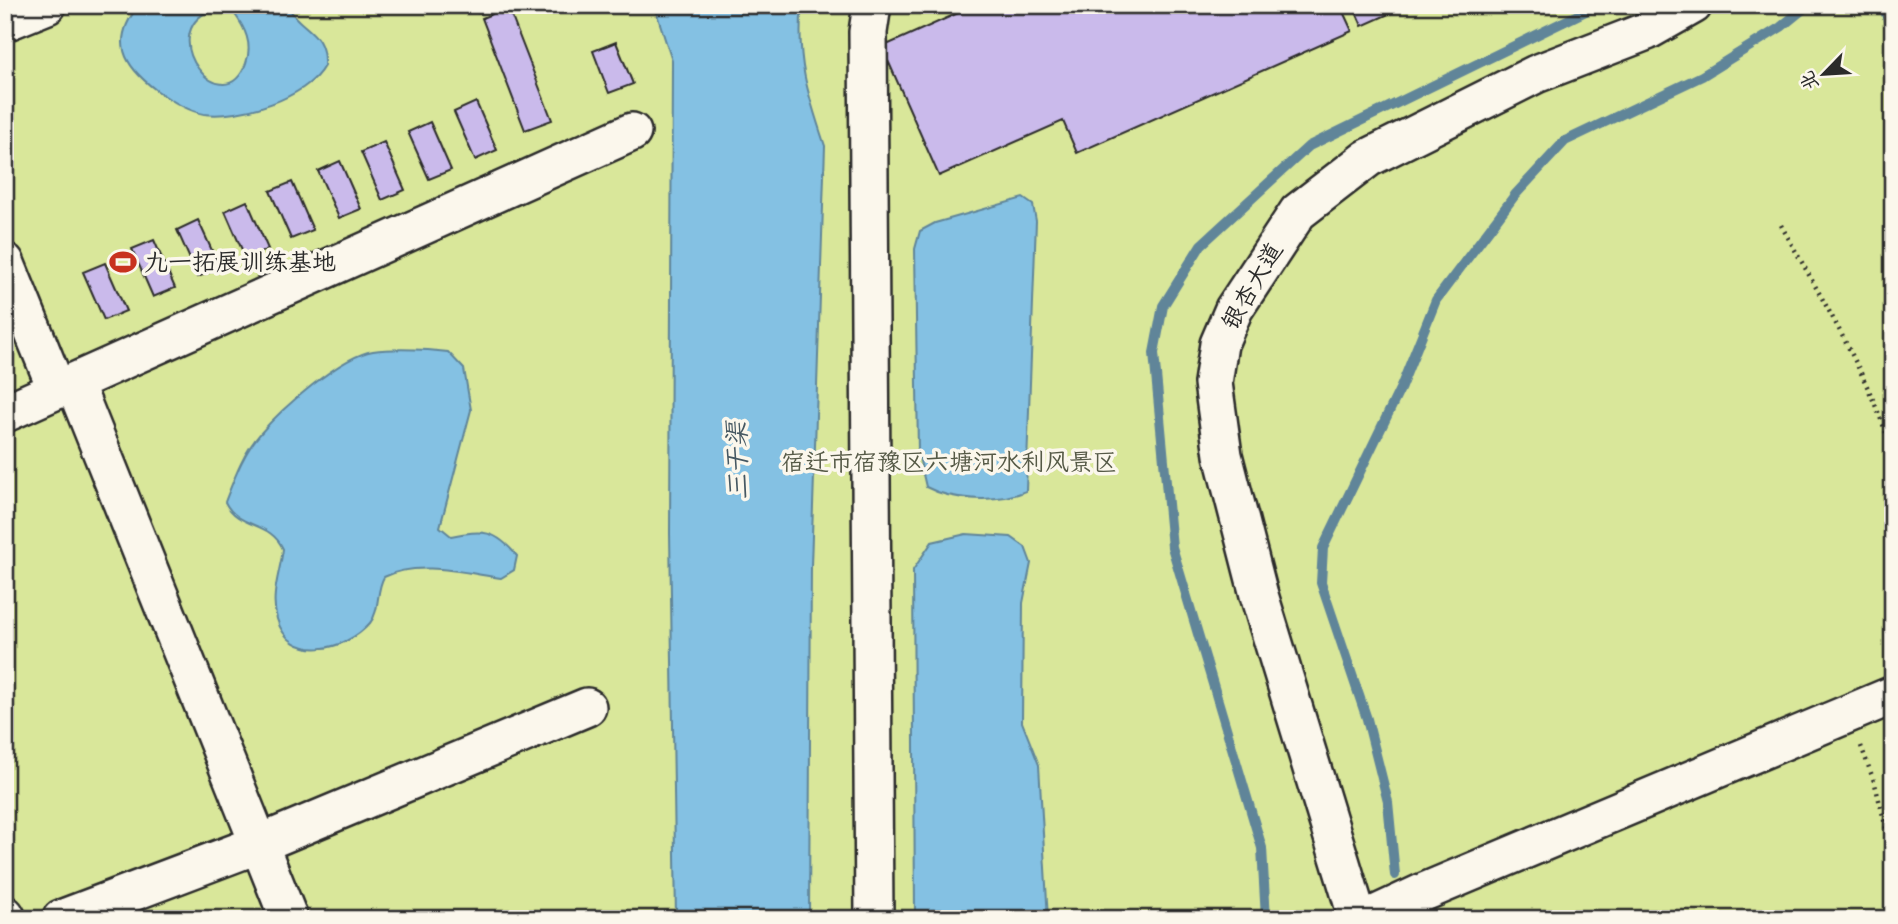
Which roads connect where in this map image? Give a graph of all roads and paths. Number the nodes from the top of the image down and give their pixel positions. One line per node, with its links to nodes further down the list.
1 (47, 5): 4 (street)
2 (872, 5): 18 (street)
3 (1693, 5): 19 (street, 银杏大道)
4 (5, 22)
5 (632, 132): 8 (street)
6 (1781, 225): 10 (path)
7 (5, 262): 8 (street)
8 (66, 387): 9 (street); 14 (street)
9 (5, 413)
10 (1893, 453)
11 (1893, 695): 13 (street)
12 (587, 707): 14 (street)
13 (1850, 713): 15 (path); 20 (street)
14 (258, 844): 16 (street); 17 (street)
15 (1893, 856)
16 (61, 919)
17 (289, 919)
18 (874, 919)
19 (1358, 919)
20 (1366, 919)

